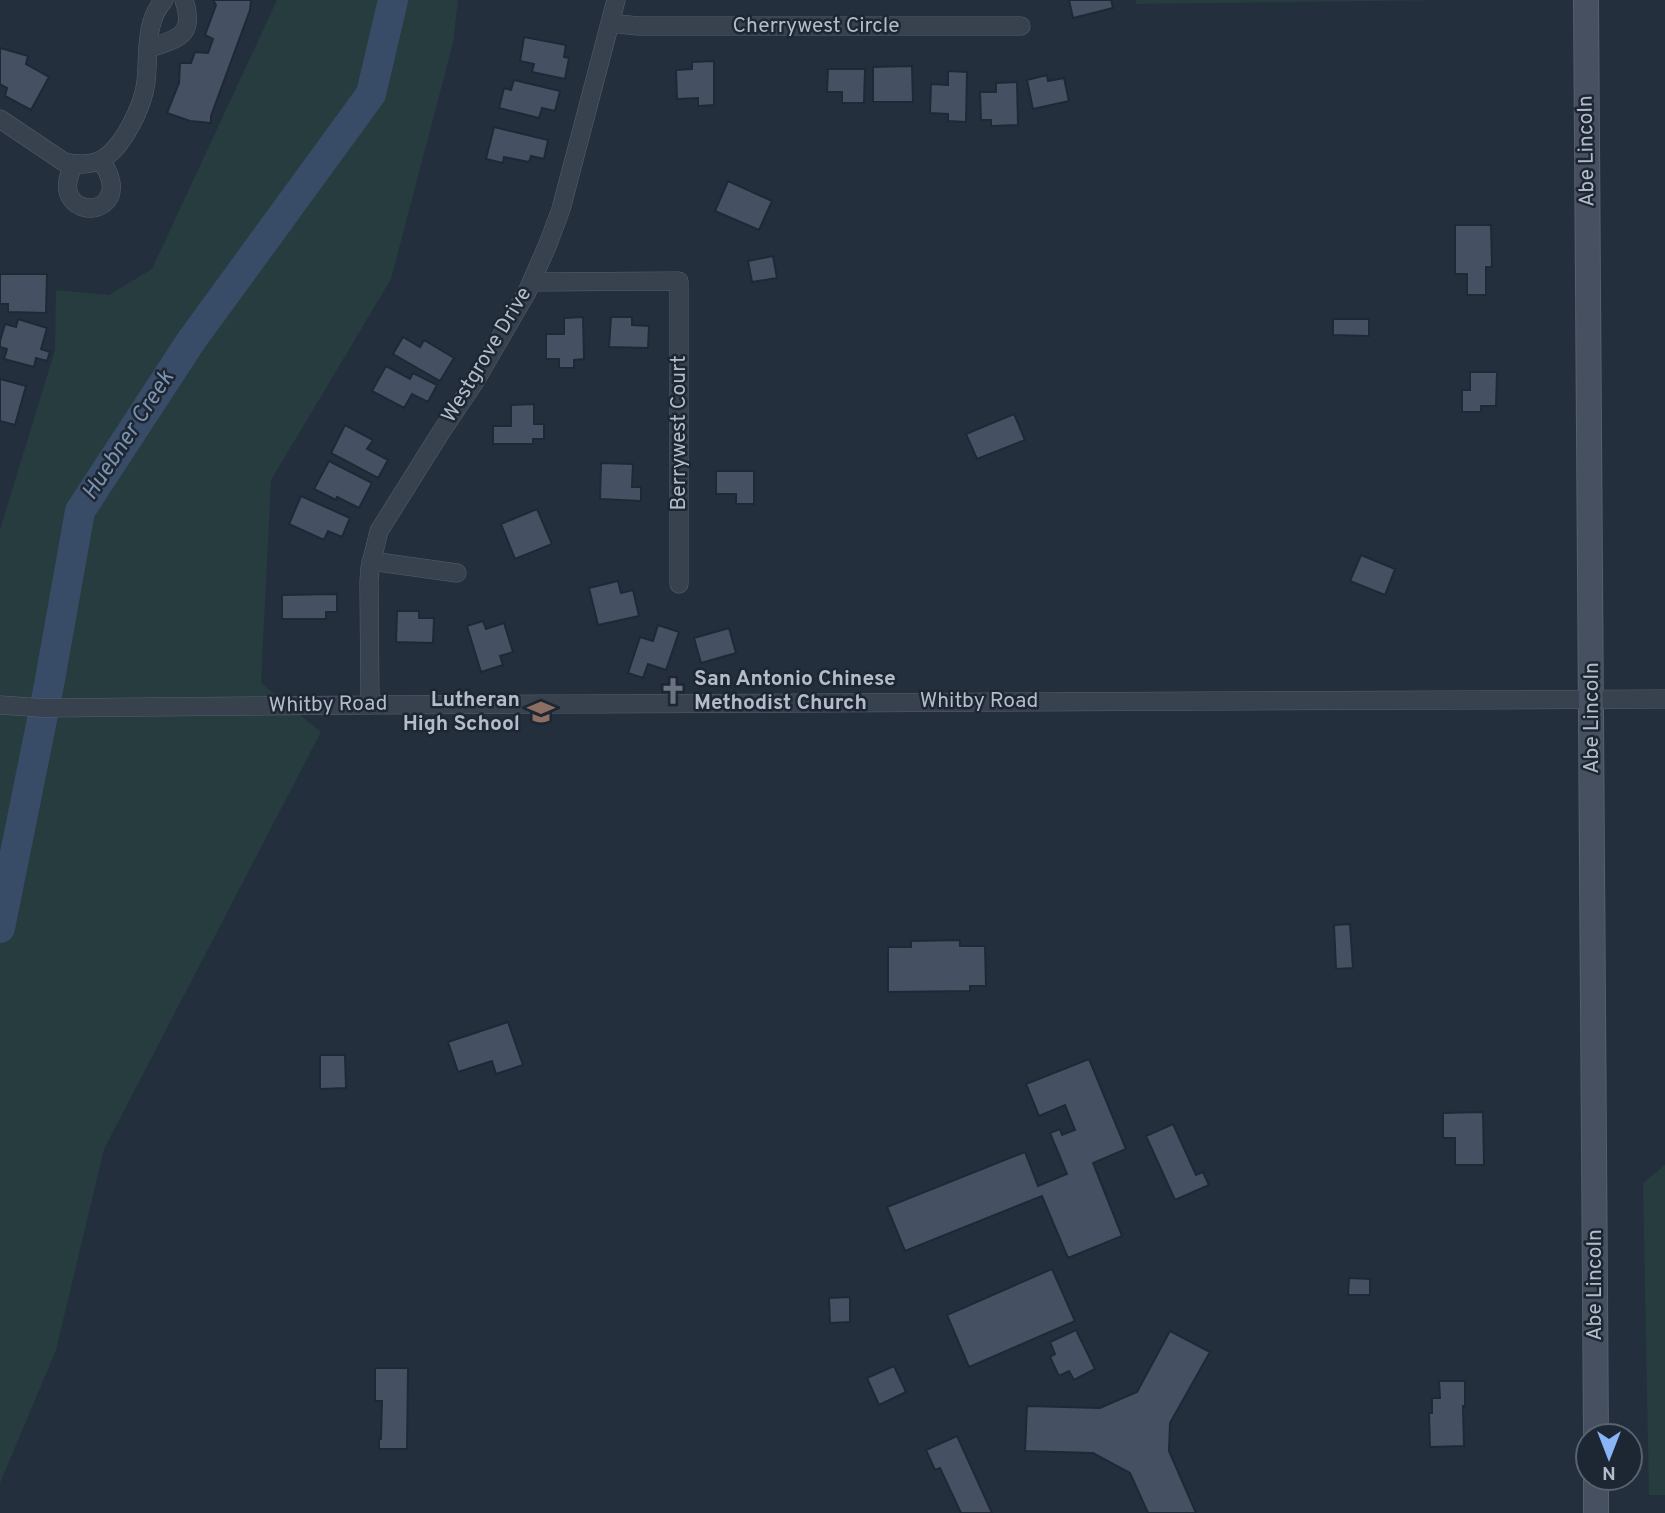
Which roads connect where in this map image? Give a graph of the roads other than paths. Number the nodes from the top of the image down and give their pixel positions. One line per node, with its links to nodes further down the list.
1 (164, 0): 7 (street)
2 (184, 0): 7 (street)
3 (616, 0): 5 (street, Westgrove Drive)
4 (1586, 0): 15 (street, Abe Lincoln)
5 (610, 23): 6 (street, Cherrywest Circle); 11 (street, Westgrove Drive)
6 (1021, 26)
7 (148, 49): 9 (street)
8 (0, 120): 10 (street)
9 (100, 161): 10 (street); 10 (street)
10 (73, 165)
11 (531, 282): 12 (street, Westgrove Drive); 14 (street, Berrywest Court)
12 (371, 561): 13 (street); 18 (street, Westgrove Drive)
13 (457, 573)
14 (679, 584)
15 (1592, 699): 16 (street, Whitby Road); 18 (street, Whitby Road); 19 (street, Abe Lincoln)
16 (1665, 699)
17 (0, 705): 18 (street, Whitby Road)
18 (370, 705)
19 (1596, 1422)
20 (1596, 1492): 21 (street)
21 (1596, 1513)

